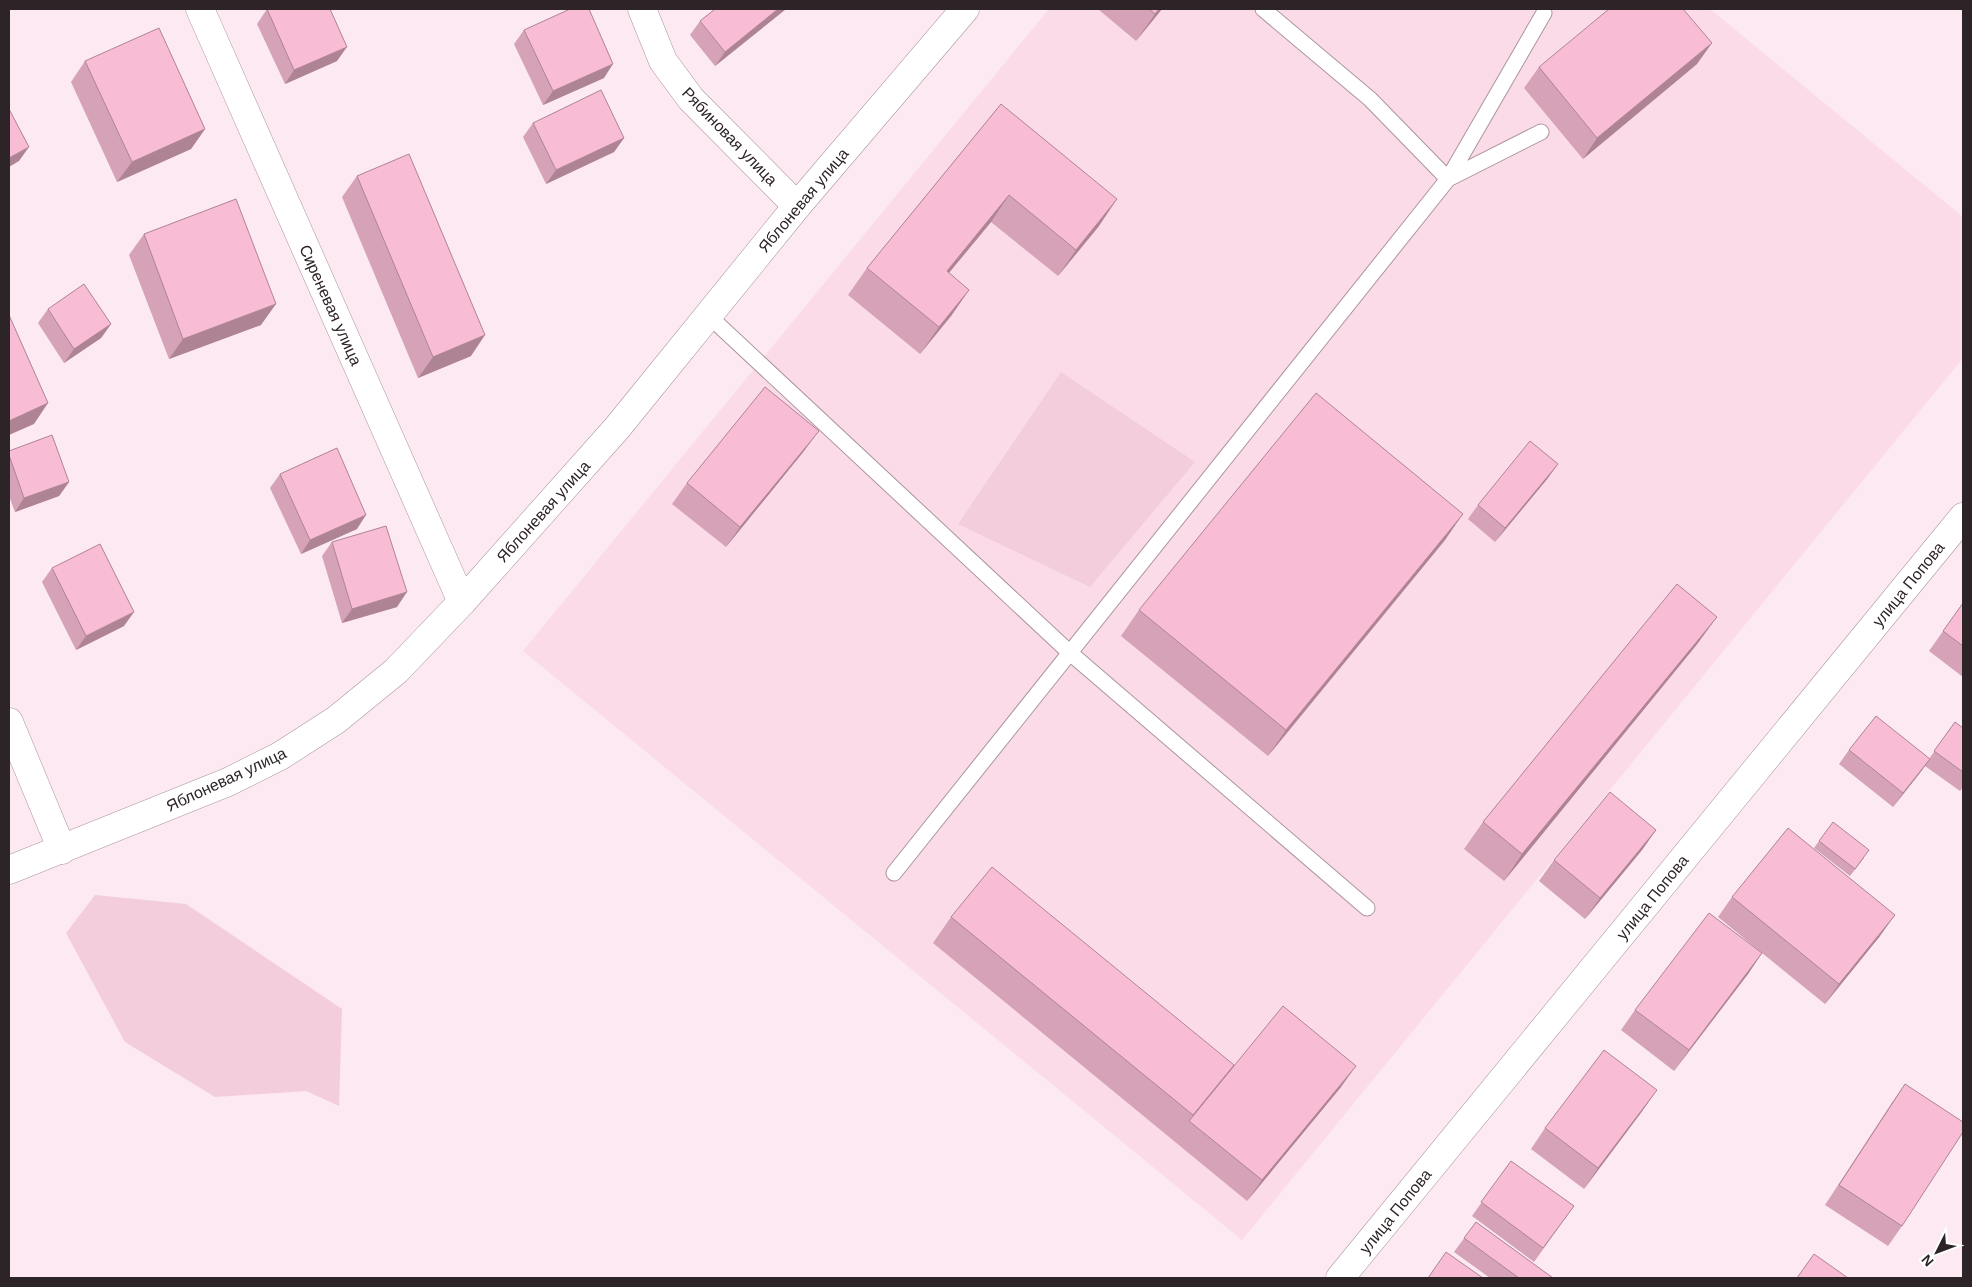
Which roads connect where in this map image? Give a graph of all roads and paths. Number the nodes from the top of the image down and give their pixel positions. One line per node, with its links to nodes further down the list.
1 (200, 9): 11 (street, Сиреневая улица)
2 (642, 9): 8 (street, Рябиновая улица)
3 (965, 9): 8 (street, Яблоневая улица)
4 (1263, 9): 7 (lane)
5 (1544, 13): 7 (lane)
6 (1541, 132): 7 (lane)
7 (1448, 179): 12 (lane)
8 (797, 206): 9 (street, Яблоневая улица)
9 (709, 316): 11 (street, Яблоневая улица); 12 (lane)
10 (1963, 516): 18 (street, улица Попова)
11 (462, 602): 14 (street, Яблоневая улица)
12 (1069, 652): 16 (lane); 17 (lane)
13 (9, 722): 14 (street)
14 (62, 850): 15 (street, Яблоневая улица)
15 (9, 870)
16 (894, 873)
17 (1367, 908)
18 (1340, 1278)

